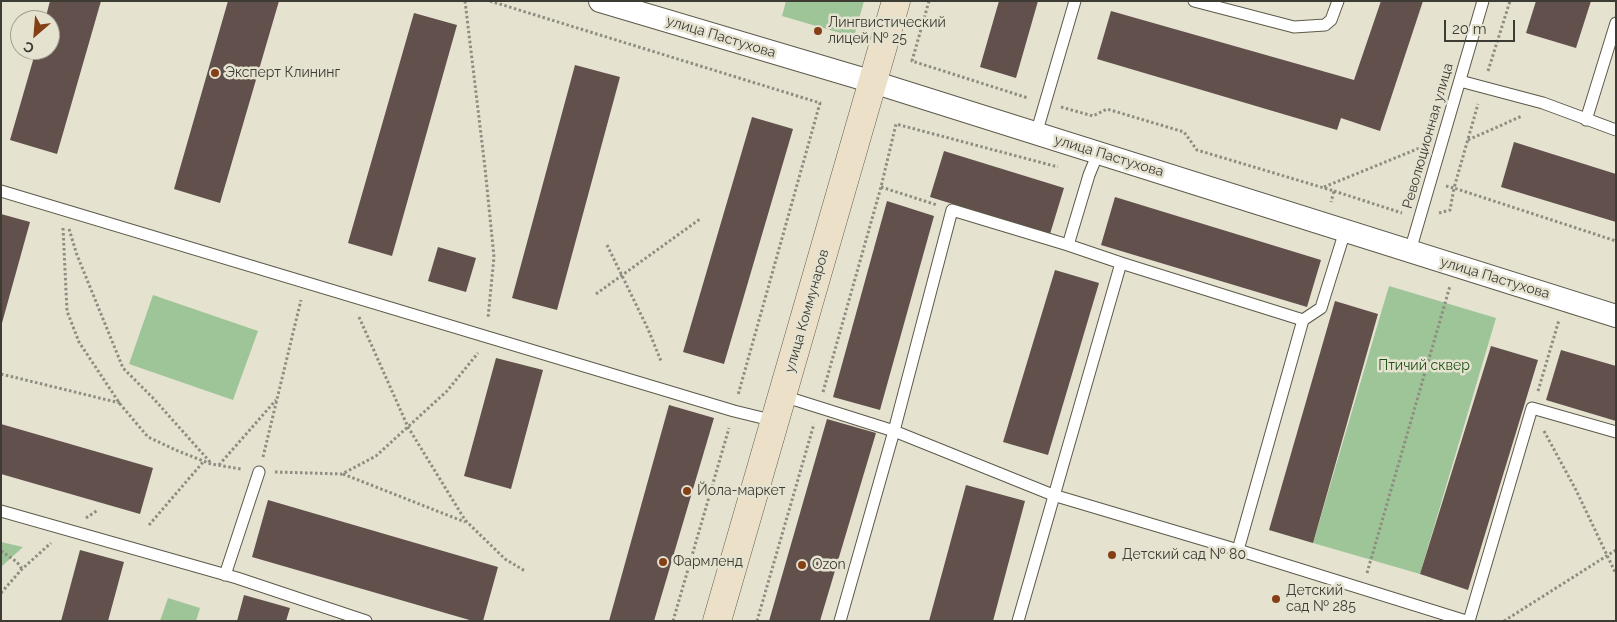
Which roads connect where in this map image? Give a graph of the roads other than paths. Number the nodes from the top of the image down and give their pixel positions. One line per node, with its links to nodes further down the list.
1 (600, 1): 9 (street, улица Пастухова)
2 (896, 1): 9 (street, улица Коммунаров)
3 (1075, 1): 12 (lane)
4 (1194, 1): 5 (lane)
5 (1338, 1)
6 (1483, 1): 8 (lane, Революционная улица)
7 (1616, 22): 10 (lane)
8 (1460, 81): 10 (lane); 17 (lane, Революционная улица)
9 (873, 82): 12 (street, улица Пастухова); 21 (street, улица Коммунаров)
10 (1586, 120): 11 (lane)
11 (1616, 130)
12 (1036, 134): 13 (street, улица Пастухова)
13 (1098, 153): 15 (street, улица Пастухова); 16 (lane)
14 (1, 191): 21 (lane)
15 (1345, 230): 17 (street, улица Пастухова); 20 (lane)
16 (1068, 245): 18 (lane); 22 (lane)
17 (1410, 251): 19 (street, улица Пастухова)
18 (1121, 263): 20 (lane); 25 (lane)
19 (1616, 316)
20 (1303, 320): 27 (lane)
21 (779, 409): 22 (lane); 30 (street, улица Коммунаров)
22 (894, 431): 25 (lane); 31 (lane)
23 (1616, 432): 33 (lane)
24 (259, 472): 28 (lane)
25 (1054, 495): 27 (lane); 32 (lane)
26 (1, 511): 28 (lane)
27 (1238, 550): 33 (lane)
28 (225, 575): 29 (lane)
29 (366, 621)
30 (718, 621)
31 (840, 621)
32 (1018, 621)
33 (1468, 621)

